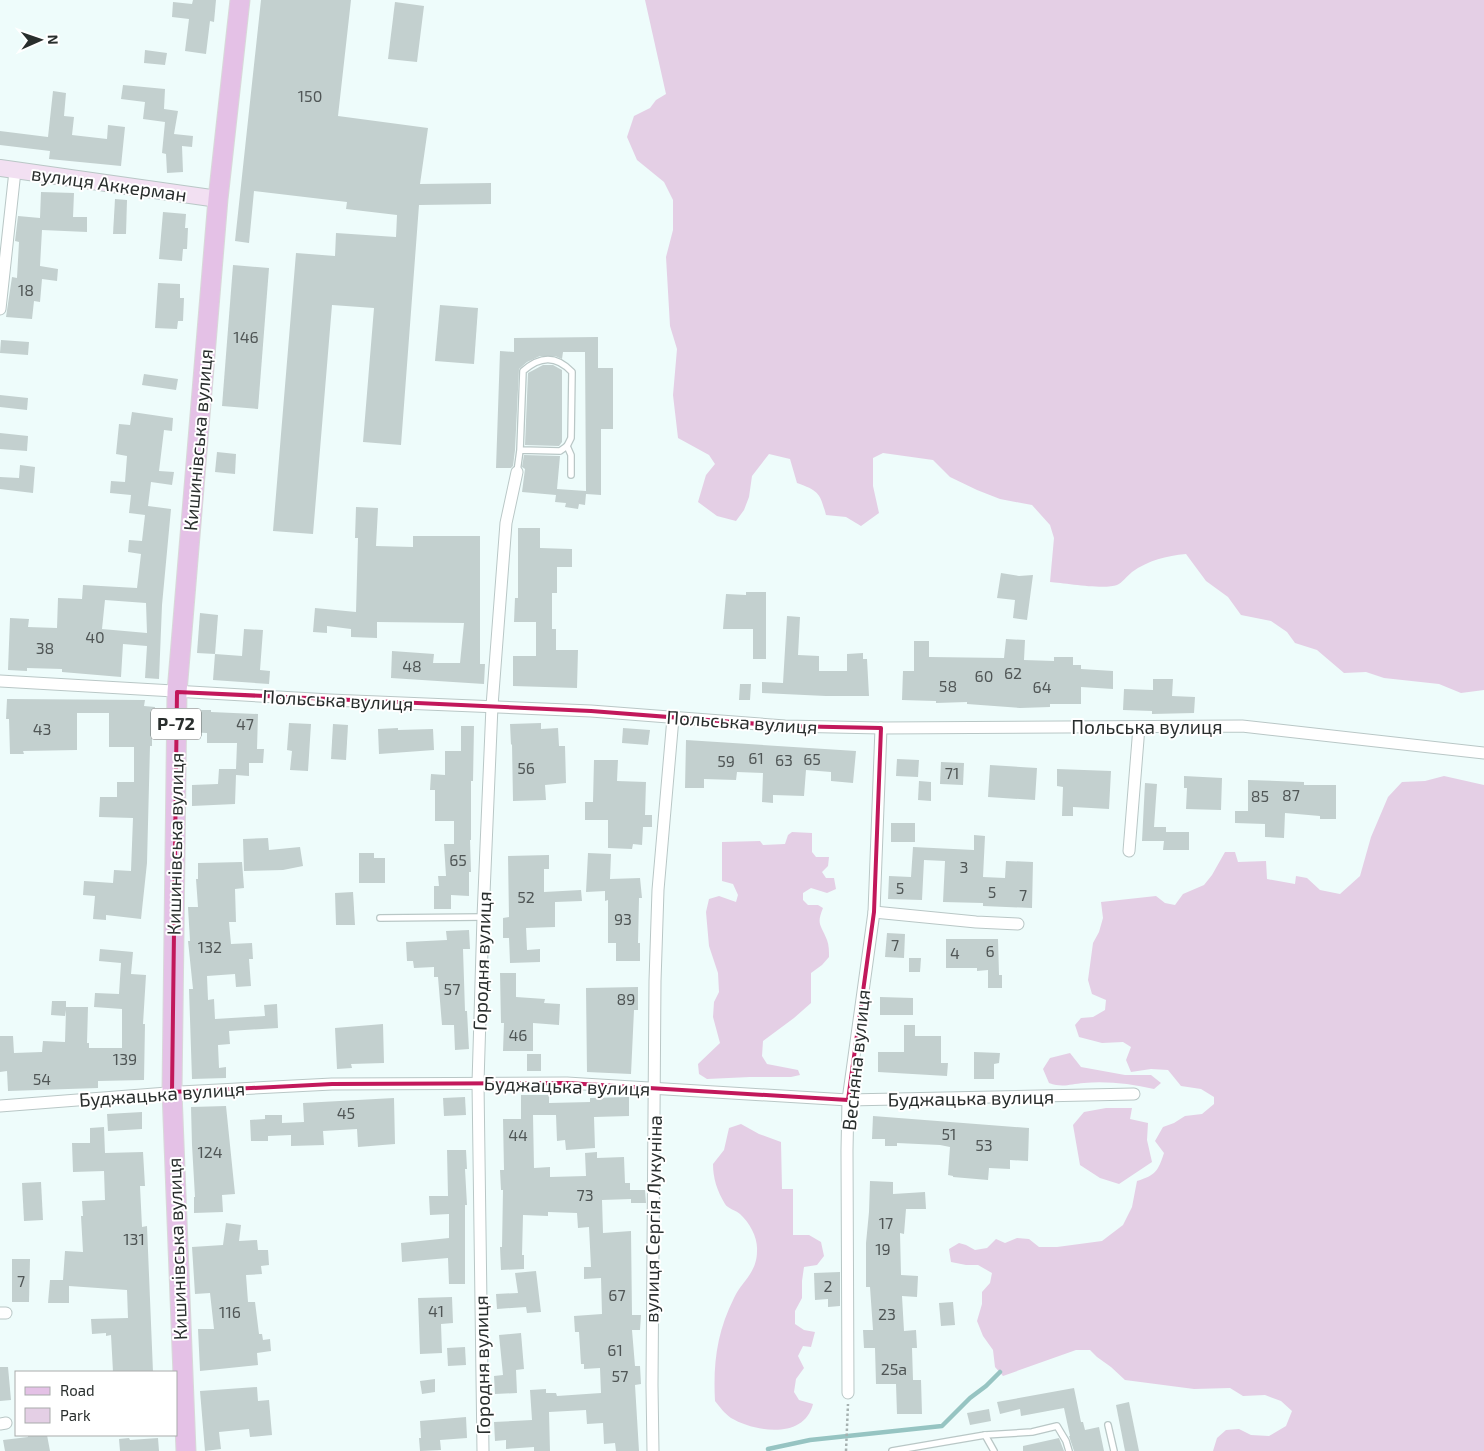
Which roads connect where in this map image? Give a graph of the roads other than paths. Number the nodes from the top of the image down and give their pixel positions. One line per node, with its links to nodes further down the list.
1 (240, 0): 3 (main road, Кишинівська вулиця / Р-72)
2 (8, 170): 3 (street, вулиця Аккерман); 4 (street)
3 (218, 199): 10 (main road, Кишинівська вулиця / Р-72)
4 (0, 309)
5 (567, 446): 6 (lane); 6 (lane); 8 (lane)
6 (520, 450): 7 (lane)
7 (517, 472): 11 (street, Городня вулиця)
8 (571, 475)
9 (0, 681): 10 (street, Польська вулиця)
10 (177, 692): 11 (street, Польська вулиця); 23 (main road, Кишинівська вулиця / Р-72)
11 (492, 706): 12 (street, Польська вулиця); 18 (street, Городня вулиця)
12 (673, 718): 14 (street, Польська вулиця); 22 (street, вулиця Сергія Лукуніна)
13 (1139, 727): 14 (street, Польська вулиця); 15 (street, Польська вулиця); 16 (street)
14 (881, 728): 17 (street, Весняна вулиця)
15 (1484, 753)
16 (1129, 851)
17 (874, 912): 20 (street); 25 (street, Весняна вулиця)
18 (483, 917): 19 (lane); 21 (street, Городня вулиця)
19 (380, 918)
20 (1018, 924)
21 (478, 1083): 22 (street, Буджацька вулиця); 23 (street, Буджацька вулиця); 32 (street, Городня вулиця)
22 (654, 1088): 25 (street, Буджацька вулиця); 33 (street, вулиця Сергія Лукуніна)
23 (172, 1092): 26 (street, Буджацька вулиця); 31 (main road, Кишинівська вулиця / Р-72)
24 (1134, 1094): 25 (street, Буджацька вулиця)
25 (848, 1100): 27 (street, Весняна вулиця)
26 (0, 1106)
27 (848, 1393)
28 (1108, 1425): 38 (lane)
29 (985, 1435): 30 (lane); 36 (lane); 37 (lane)
30 (930, 1444): 34 (lane); 35 (lane)
31 (186, 1451)
32 (483, 1451)
33 (653, 1451)
34 (893, 1451)
35 (931, 1451)
36 (994, 1451)
37 (1069, 1451)
38 (1114, 1451)

